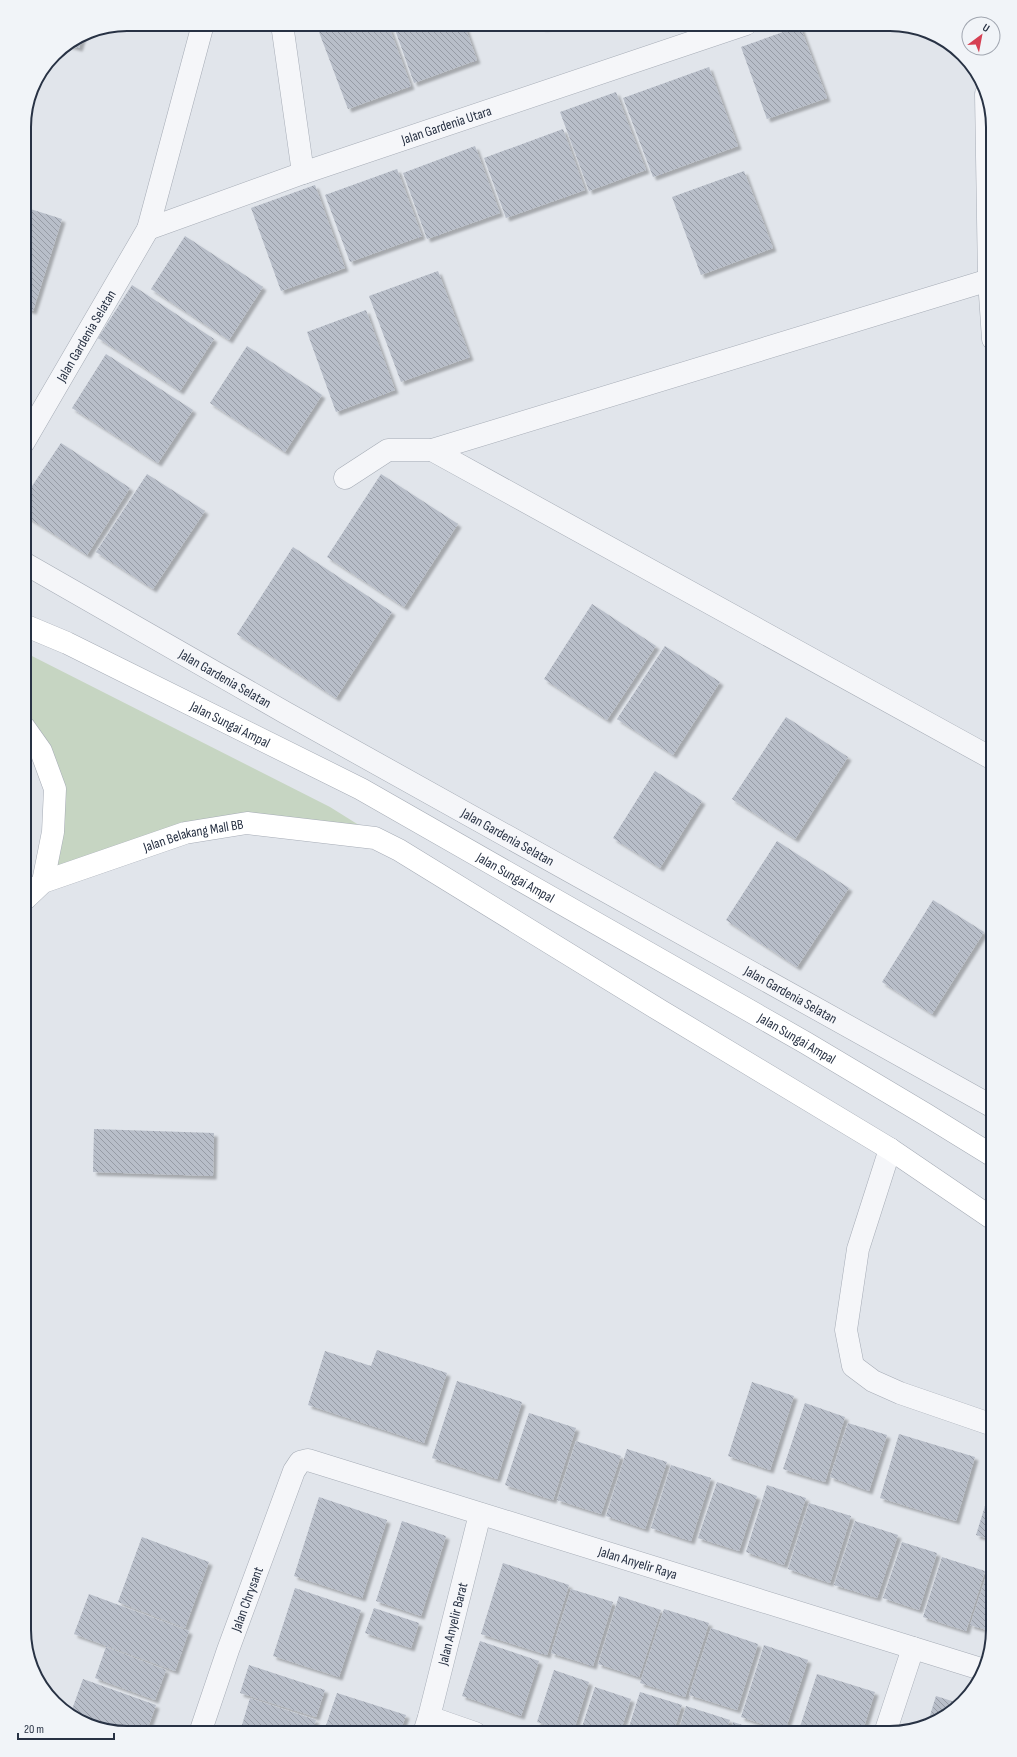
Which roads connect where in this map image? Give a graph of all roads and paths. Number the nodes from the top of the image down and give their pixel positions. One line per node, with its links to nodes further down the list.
1 (201, 31): 5 (street, Jalan Gardenia Selatan)
2 (283, 31): 4 (street)
3 (725, 31): 4 (street, Jalan Gardenia Utara)
4 (303, 173): 5 (street, Jalan Gardenia Utara)
5 (148, 229): 7 (street, Jalan Gardenia Selatan)
6 (986, 281): 8 (street)
7 (31, 430)
8 (432, 450): 9 (street); 13 (street)
9 (345, 478)
10 (31, 566): 16 (street, Jalan Gardenia Selatan)
11 (31, 628): 18 (main road, Jalan Sungai Ampal)
12 (31, 737): 14 (main road)
13 (986, 755)
14 (43, 882): 15 (main road, Jalan Belakang Mall BB); 17 (main road, Jalan Belakang Mall BB)
15 (31, 893)
16 (986, 1103)
17 (890, 1149): 19 (main road); 20 (street)
18 (986, 1152)
19 (986, 1214)
20 (986, 1423)
21 (296, 1466): 22 (street, Jalan Anyelir Raya); 26 (street, Jalan Chrysant)
22 (480, 1514): 23 (street, Jalan Anyelir Raya); 25 (street, Jalan Anyelir Barat)
23 (913, 1648): 24 (street, Jalan Anyelir Raya); 27 (street)
24 (978, 1668)
25 (427, 1725)
26 (202, 1726)
27 (887, 1726)

